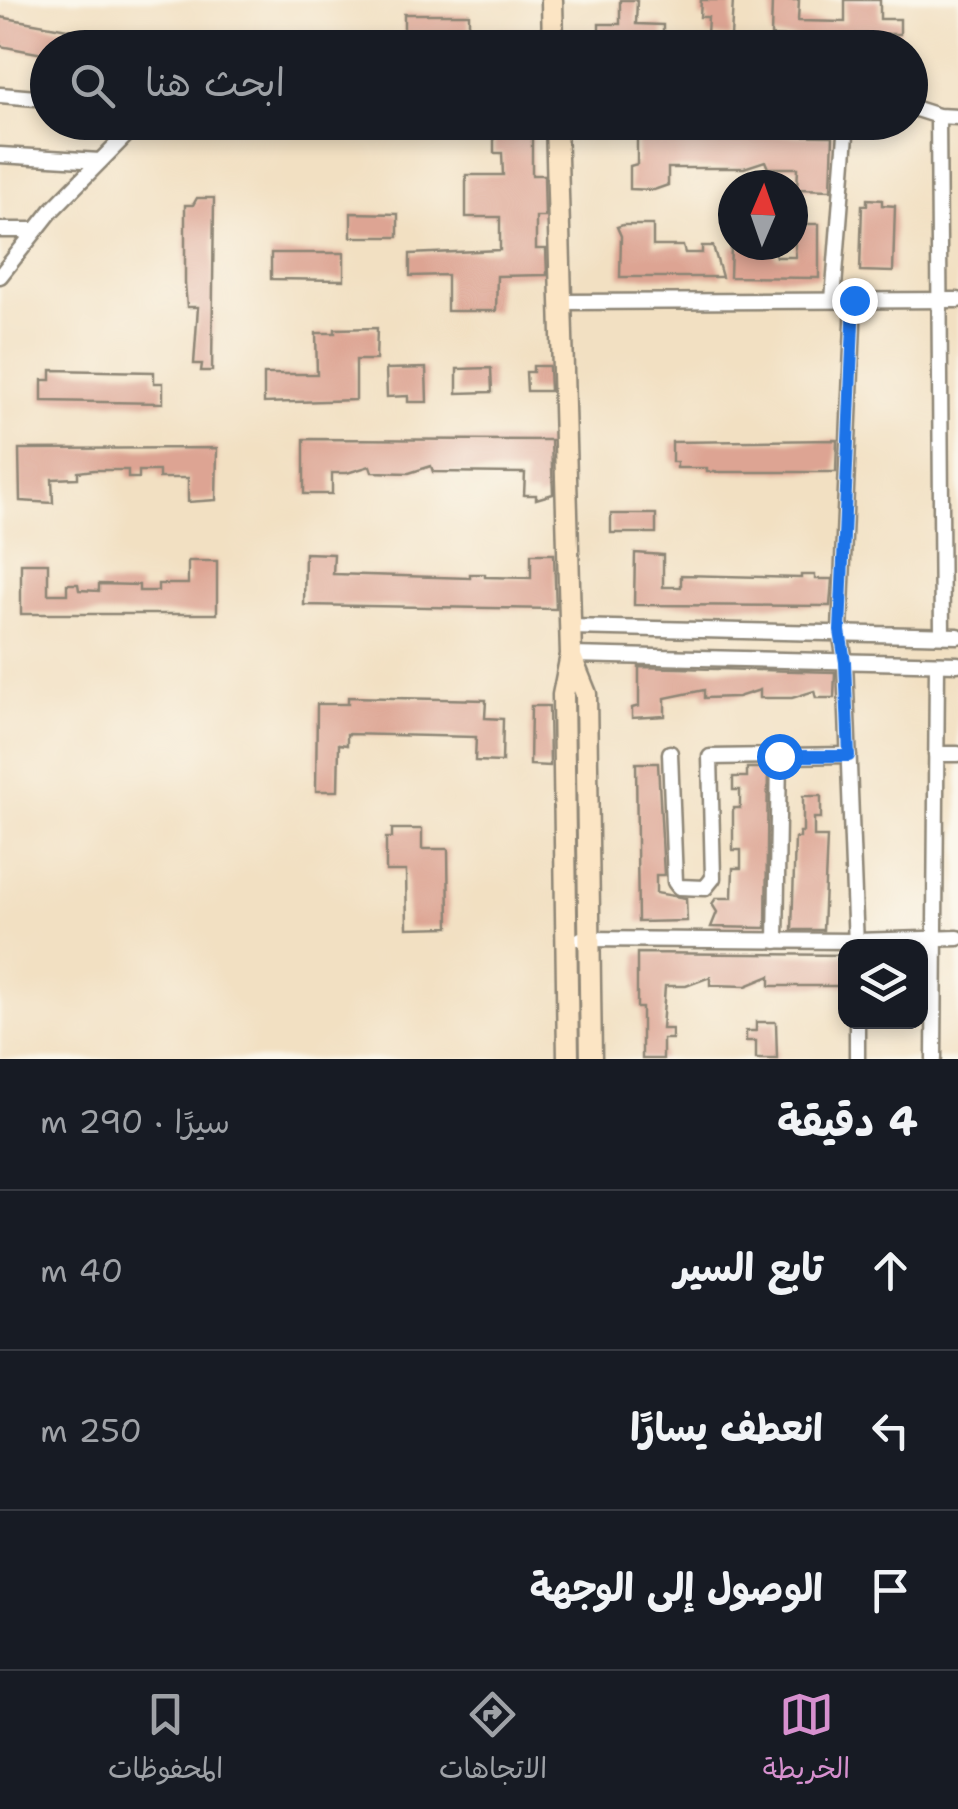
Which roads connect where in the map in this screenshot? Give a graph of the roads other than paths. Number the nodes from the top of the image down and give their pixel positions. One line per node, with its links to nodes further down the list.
1 (552, 0): 2 (main road)
2 (553, 30)
3 (0, 95): 4 (street)
4 (30, 98)
5 (928, 113): 6 (street)
6 (938, 116): 7 (street); 18 (street)
7 (958, 117)
8 (121, 140): 12 (street)
9 (557, 140): 20 (main road)
10 (846, 140): 16 (street)
11 (0, 155): 12 (street)
12 (100, 161): 14 (street)
13 (0, 230): 14 (street)
14 (34, 230): 15 (street)
15 (0, 276)
16 (833, 300): 17 (street); 20 (street)
17 (854, 300): 18 (street); 22 (street)
18 (938, 300): 19 (street); 23 (street)
19 (958, 300)
20 (563, 302): 21 (main road)
21 (570, 627): 22 (street); 24 (main road)
22 (840, 631): 23 (street); 25 (street)
23 (950, 636)
24 (570, 655): 25 (street); 35 (main road); 38 (main road)
25 (845, 662): 26 (street); 32 (street)
26 (937, 664): 27 (street); 29 (street)
27 (958, 664)
28 (670, 752): 31 (street)
29 (936, 754): 30 (street); 33 (street)
30 (958, 754)
31 (779, 756): 32 (street); 39 (street)
32 (849, 756): 36 (street)
33 (935, 938): 34 (street); 37 (street); 45 (street)
34 (958, 938)
35 (589, 939): 38 (street); 39 (street); 43 (main road)
36 (856, 939)
37 (922, 939)
38 (565, 940): 42 (main road)
39 (776, 940): 40 (street)
40 (838, 943)
41 (857, 1029): 44 (street)
42 (568, 1059)
43 (591, 1059)
44 (857, 1059)
45 (934, 1059)

